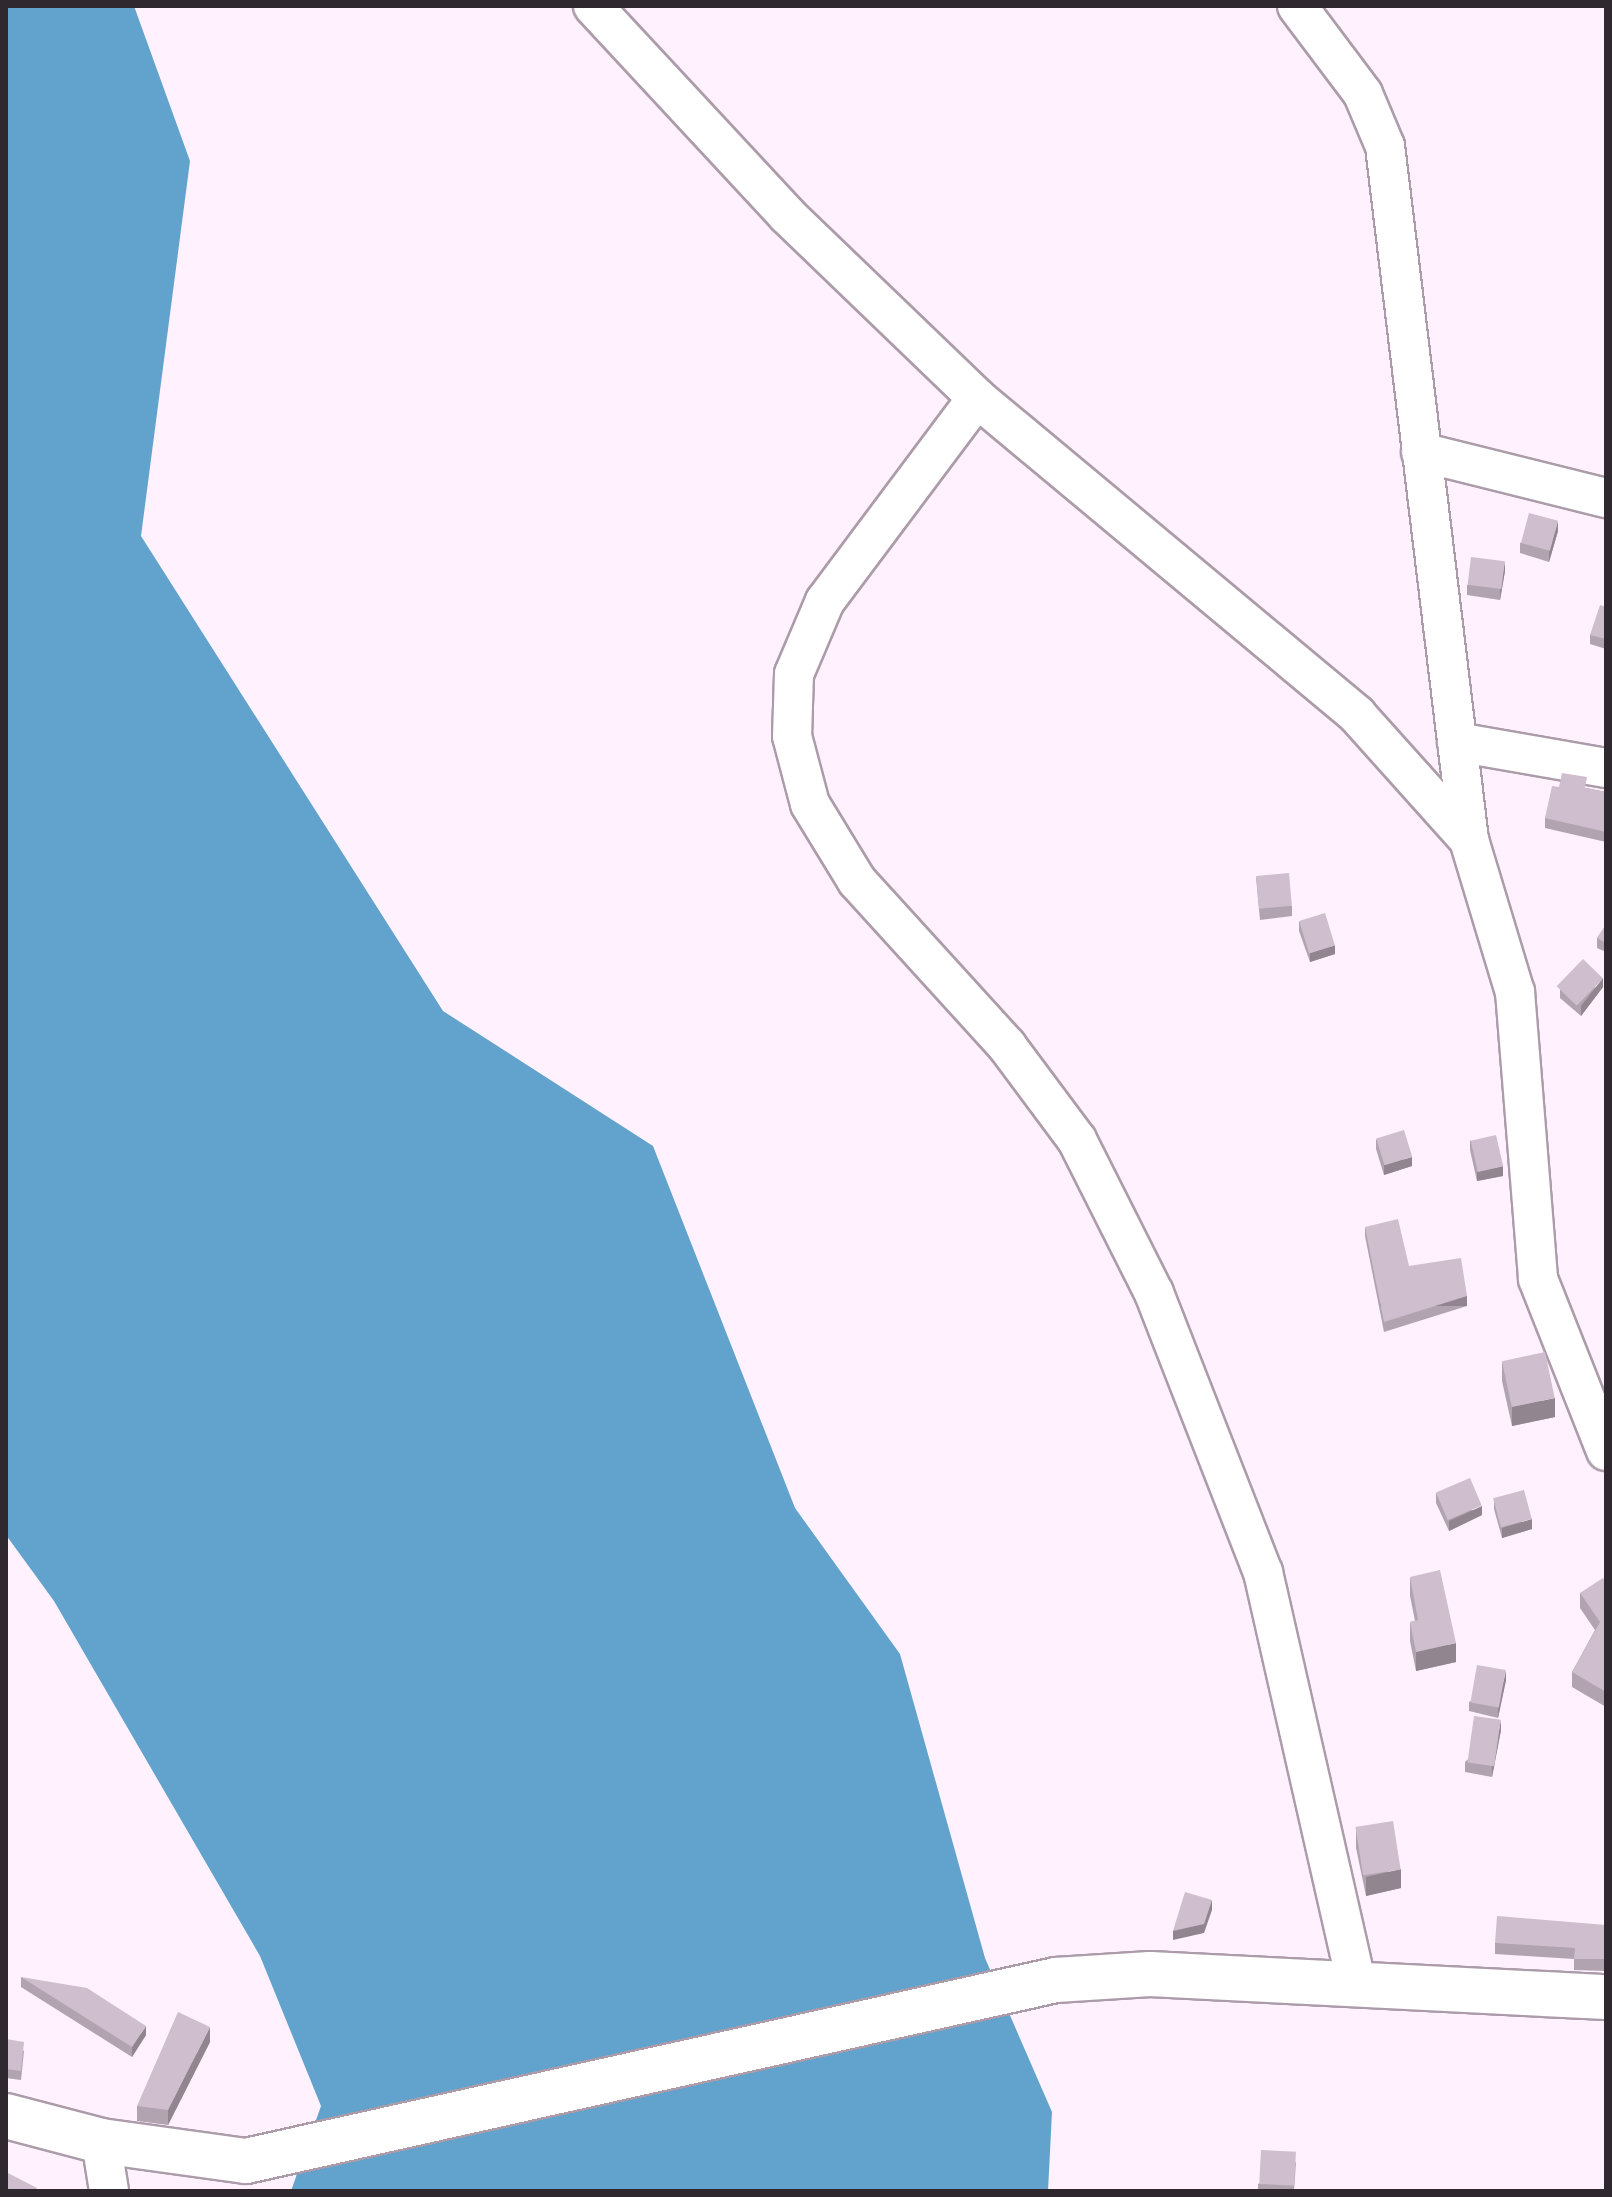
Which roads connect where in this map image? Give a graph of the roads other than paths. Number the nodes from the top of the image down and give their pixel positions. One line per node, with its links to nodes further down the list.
1 (593, 6): 3 (street)
2 (1297, 6): 4 (street)
3 (977, 398): 8 (street); 10 (street)
4 (1421, 452): 5 (street); 6 (street)
5 (1606, 498)
6 (1457, 742): 7 (street); 8 (street)
7 (1606, 768)
8 (1469, 840): 9 (street)
9 (1606, 1451)
10 (1357, 1985): 11 (street); 13 (street)
11 (1606, 1997)
12 (6, 2116): 13 (street)
13 (101, 2141): 14 (street)
14 (109, 2191)

